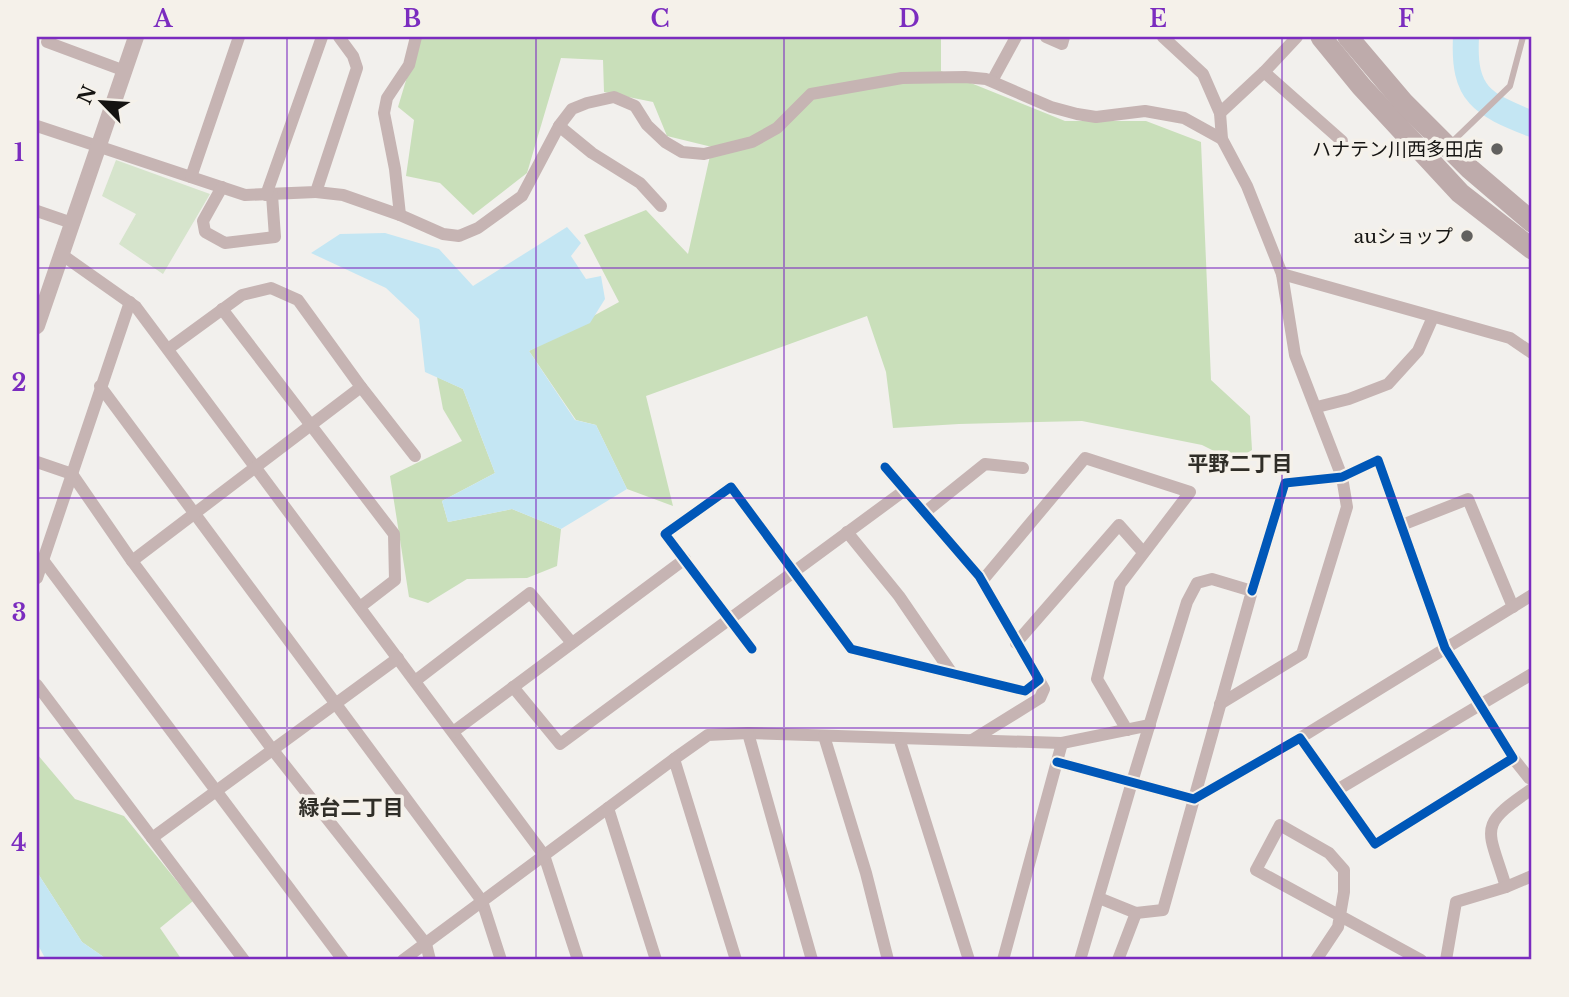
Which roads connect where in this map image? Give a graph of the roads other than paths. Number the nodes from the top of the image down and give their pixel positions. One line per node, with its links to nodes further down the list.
1 (136, 37): 15 (street)
2 (239, 37): 25 (street)
3 (322, 37): 28 (street)
4 (339, 37): 27 (street)
5 (416, 37): 31 (street)
6 (1016, 37): 17 (street)
7 (1046, 37): 8 (street)
8 (1064, 37)
9 (1163, 37): 18 (street)
10 (1297, 37): 16 (street)
11 (1321, 37): 34 (highway)
12 (1348, 37): 24 (highway)
13 (1523, 37): 24 (lane)
14 (44, 39): 15 (street)
15 (125, 71): 23 (street)
16 (1264, 72): 18 (street); 22 (street)
17 (992, 82): 20 (street); 21 (street)
18 (1220, 113): 21 (street)
19 (37, 126): 23 (street)
20 (559, 126): 29 (street); 31 (street)
21 (1222, 139): 37 (street)
22 (1342, 141)
23 (99, 146): 25 (street); 33 (street)
24 (1447, 147): 32 (highway)
25 (191, 177): 26 (street)
26 (222, 187): 28 (street); 28 (street)
27 (316, 192): 28 (street); 31 (street)
28 (269, 195)
29 (661, 205)
30 (37, 211): 33 (street)
31 (400, 215)
32 (1532, 222)
33 (72, 223): 35 (street)
34 (1532, 248): 36 (street)
35 (61, 254): 38 (street); 41 (street)
36 (1532, 259)
37 (1282, 274): 40 (street); 46 (street)
38 (130, 302): 42 (street); 44 (street)
39 (222, 309): 42 (street); 45 (street); 47 (street)
40 (1433, 317): 43 (street); 46 (street)
41 (37, 326)
42 (168, 349): 50 (street)
43 (1532, 353)
44 (100, 386): 53 (street); 56 (street)
45 (361, 387): 47 (street); 48 (street)
46 (1317, 407): 54 (street)
47 (311, 425): 50 (street); 69 (street)
48 (415, 456)
49 (37, 462): 53 (street)
50 (255, 466): 56 (street); 69 (street)
51 (885, 467): 55 (street)
52 (1023, 468): 57 (street)
53 (72, 474): 62 (street); 63 (street)
54 (1342, 477): 58 (street); 67 (street); 83 (street)
55 (905, 490): 57 (street); 59 (street)
56 (195, 512): 63 (street); 84 (street)
57 (924, 513): 66 (street)
58 (1402, 526): 70 (street); 75 (street)
59 (847, 532): 64 (street); 77 (street)
60 (1143, 552): 66 (street); 73 (street); 87 (street)
61 (685, 559): 64 (street); 71 (street); 72 (street)
62 (43, 560): 65 (street); 101 (street)
63 (132, 561): 95 (street)
64 (794, 572): 71 (street); 77 (street)
65 (37, 578)
66 (982, 581): 73 (street)
67 (1252, 591): 83 (street); 86 (street)
68 (1532, 595): 70 (street)
69 (360, 607): 76 (street)
70 (1513, 607): 75 (street)
71 (730, 619): 74 (street); 82 (street)
72 (572, 643): 80 (street); 82 (street)
73 (1016, 643): 79 (street)
74 (752, 649)
75 (1446, 649): 85 (street); 92 (street)
76 (398, 658): 80 (street); 84 (street)
77 (951, 672): 79 (street)
78 (1532, 674): 85 (street)
79 (1039, 680): 93 (street)
80 (415, 681): 88 (street)
81 (37, 685): 106 (street)
82 (513, 687): 88 (street)
83 (1220, 704): 104 (street)
84 (335, 705): 95 (street); 111 (street)
85 (1480, 705): 96 (street); 103 (street)
86 (1150, 725): 87 (street); 100 (street)
87 (1127, 730): 94 (street)
88 (453, 732): 107 (street)
89 (748, 733): 90 (street); 97 (street); 123 (street)
90 (824, 736): 91 (street); 124 (street)
91 (899, 738): 93 (street); 125 (street)
92 (1300, 738): 103 (street); 104 (street)
93 (972, 740): 94 (street)
94 (1062, 743): 98 (street)
95 (272, 749): 101 (street); 114 (street)
96 (1513, 758): 99 (street); 103 (street)
97 (674, 759): 105 (street); 122 (street)
98 (1056, 762): 100 (street); 126 (street)
99 (1532, 779)
100 (1132, 782): 104 (street); 110 (street)
101 (216, 789): 106 (street); 116 (street)
102 (1532, 789): 109 (street)
103 (1337, 790)
104 (1194, 799): 112 (street)
105 (608, 808): 107 (street); 121 (street)
106 (152, 838): 115 (street)
107 (544, 855): 111 (street); 120 (street)
108 (1532, 876): 109 (street)
109 (1506, 887): 131 (street)
110 (1099, 898): 112 (street); 127 (street)
111 (482, 901): 114 (street); 119 (street)
112 (1136, 913): 128 (street)
113 (1340, 916): 113 (street); 129 (street); 130 (street)
114 (426, 944): 117 (street); 118 (street)
115 (244, 960)
116 (343, 960)
117 (403, 960)
118 (430, 960)
119 (501, 960)
120 (579, 960)
121 (656, 960)
122 (736, 960)
123 (812, 960)
124 (888, 960)
125 (970, 960)
126 (1003, 960)
127 (1080, 960)
128 (1118, 960)
129 (1316, 960)
130 (1421, 960)
131 (1446, 960)

